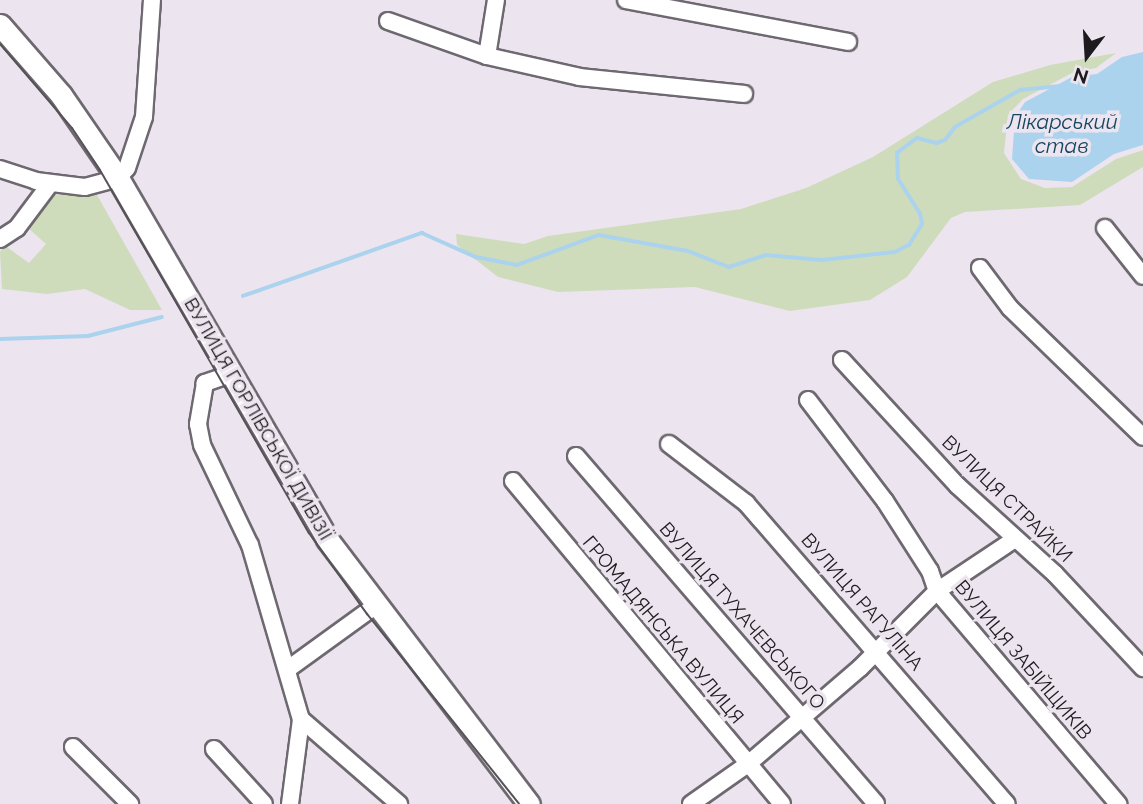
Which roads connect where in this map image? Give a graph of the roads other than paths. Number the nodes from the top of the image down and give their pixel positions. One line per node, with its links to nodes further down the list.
1 (152, 0): 10 (street)
2 (496, 0): 7 (street)
3 (626, 0): 6 (street)
4 (388, 21): 7 (street)
5 (0, 25): 10 (main road, ВУЛИЦЯ ГОРЛІВСЬКОЇ ДИВІЗІЇ)
6 (848, 42)
7 (487, 56): 8 (street)
8 (744, 94)
9 (0, 169): 11 (street)
10 (118, 178): 11 (street); 17 (main road, ВУЛИЦЯ ГОРЛІВСЬКОЇ ДИВІЗІЇ)
11 (50, 184): 13 (street)
12 (1105, 228): 15 (street)
13 (0, 239)
14 (980, 268): 19 (street)
15 (1143, 276)
16 (842, 360): 23 (street, ВУЛИЦЯ СТРАЙКИ)
17 (231, 374): 25 (main road, ВУЛИЦЯ ГОРЛІВСЬКОЇ ДИВІЗІЇ); 28 (street)
18 (808, 400): 24 (street, ВУЛИЦЯ ЗАБІЙЩИКІВ)
19 (1143, 437)
20 (669, 444): 26 (street, ВУЛИЦЯ РАГУЛІНА)
21 (576, 456): 29 (street, ВУЛИЦЯ ТУХАЧЕВСЬКОГО)
22 (513, 481): 33 (street, ГРОМАДЯНСЬКА ВУЛИЦЯ)
23 (1014, 539): 24 (street); 27 (street, ВУЛИЦЯ СТРАЙКИ)
24 (937, 592): 26 (street); 43 (street, ВУЛИЦЯ ЗАБІЙЩИКІВ)
25 (375, 606): 28 (street); 38 (main road, ВУЛИЦЯ ГОРЛІВСЬКОЇ ДИВІЗІЇ)
26 (877, 649): 29 (street); 42 (street, ВУЛИЦЯ РАГУЛІНА)
27 (1143, 668)
28 (288, 669): 30 (street)
29 (800, 716): 33 (street); 41 (street, ВУЛИЦЯ ТУХАЧЕВСЬКОГО)
30 (301, 719): 36 (street); 37 (street)
31 (73, 747): 34 (street)
32 (214, 750): 35 (street)
33 (748, 764): 39 (street); 40 (street, ГРОМАДЯНСЬКА ВУЛИЦЯ)
34 (130, 804)
35 (264, 804)
36 (290, 804)
37 (399, 804)
38 (529, 804)
39 (691, 804)
40 (782, 804)
41 (876, 804)
42 (1007, 804)
43 (1118, 804)

